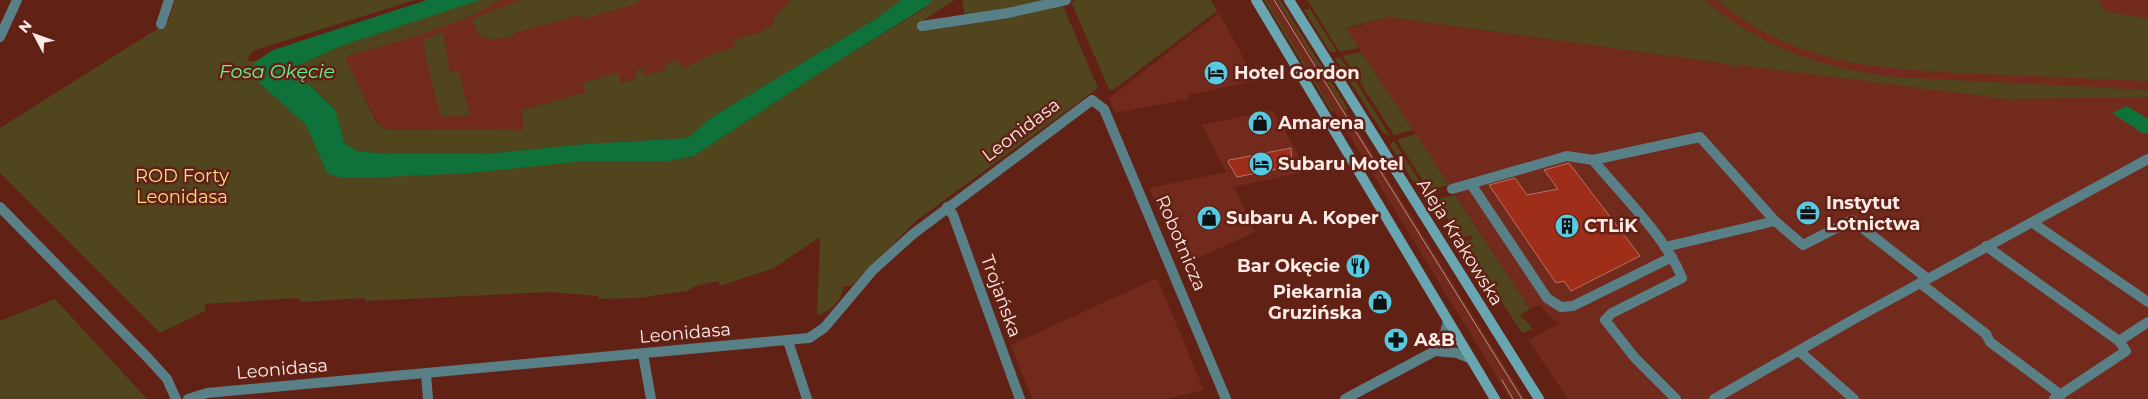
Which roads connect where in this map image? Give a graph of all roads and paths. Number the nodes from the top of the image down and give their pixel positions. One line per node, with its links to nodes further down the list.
1 (17, 0): 8 (street)
2 (169, 0): 6 (street)
3 (1066, 0): 7 (street)
4 (1256, 0): 23 (main road)
5 (1289, 0): 42 (main road, Aleja Krakowska)
6 (161, 24)
7 (922, 26)
8 (0, 37)
9 (1098, 103): 15 (street, Leonidasa); 39 (street, Robotnicza)
10 (2148, 159): 17 (street)
11 (1593, 160): 12 (street); 16 (street); 19 (street)
12 (1471, 184): 13 (street); 20 (street)
13 (1452, 189)
14 (0, 207): 33 (street)
15 (947, 207): 25 (street, Leonidasa); 38 (street, Trojańska)
16 (1775, 221): 19 (street); 21 (street)
17 (2033, 223): 18 (street); 22 (street)
18 (1986, 246): 21 (street); 26 (street)
19 (1665, 247): 20 (street)
20 (1672, 257): 43 (street)
21 (1924, 281): 28 (street); 32 (street)
22 (2148, 302)
23 (1448, 321): 27 (street); 30 (main road)
24 (2148, 322): 26 (street)
25 (788, 341): 29 (street, Leonidasa); 37 (street)
26 (2119, 341): 32 (street)
27 (1434, 351): 30 (street); 40 (street)
28 (1799, 351): 44 (street); 45 (street)
29 (643, 354): 31 (street, Leonidasa); 36 (street)
30 (1471, 359): 41 (main road)
31 (426, 374): 34 (street, Leonidasa); 35 (street)
32 (2057, 397)
33 (176, 399)
34 (188, 399)
35 (428, 399)
36 (650, 399)
37 (807, 399)
38 (1020, 399)
39 (1226, 399)
40 (1345, 399)
41 (1495, 399)
42 (1539, 399)
43 (1676, 399)
44 (1714, 399)
45 (1854, 399)

